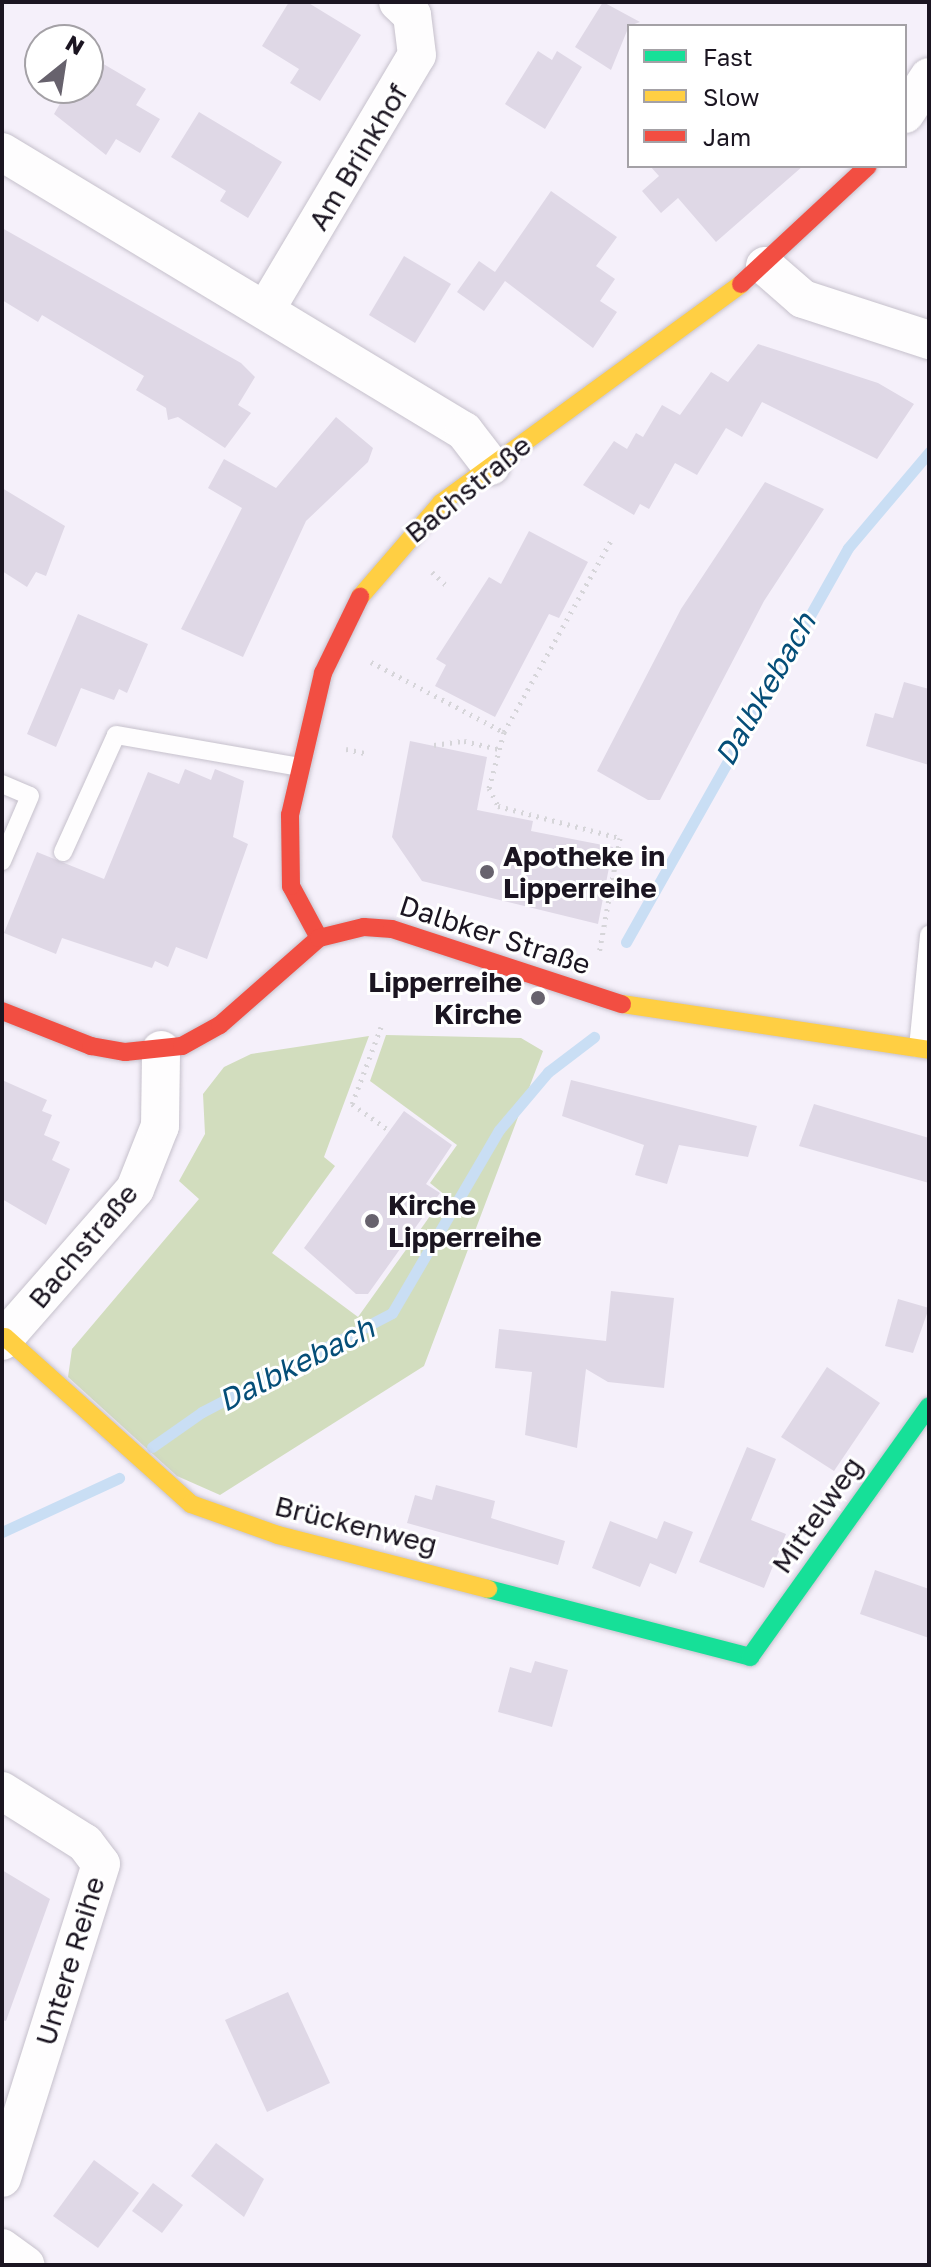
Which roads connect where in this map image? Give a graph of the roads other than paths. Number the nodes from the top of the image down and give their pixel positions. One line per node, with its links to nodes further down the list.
1 (398, 2): 7 (street, Am Brinkhof)
2 (929, 77): 3 (street)
3 (907, 111)
4 (2, 152): 7 (street)
5 (866, 168): 6 (street, Bachstraße)
6 (765, 266): 8 (street); 9 (street, Bachstraße)
7 (266, 309): 9 (street)
8 (929, 340)
9 (491, 466): 10 (street, Bachstraße)
10 (300, 767): 12 (lane); 15 (street, Bachstraße)
11 (2, 784): 13 (lane)
12 (63, 852)
13 (2, 861)
14 (929, 935): 17 (lane, Dalbker Straße)
15 (319, 938): 17 (street, Dalbker Straße); 18 (street)
16 (2, 1011): 18 (street)
17 (924, 1049)
18 (161, 1050): 19 (street, Bachstraße)
19 (4, 1339): 21 (street, Brückenweg)
20 (929, 1406): 21 (street, Mittelweg)
21 (750, 1657)
22 (2, 1791): 23 (street, Untere Reihe)
23 (2, 2178)
24 (2, 2248): 25 (street)
25 (25, 2265)

